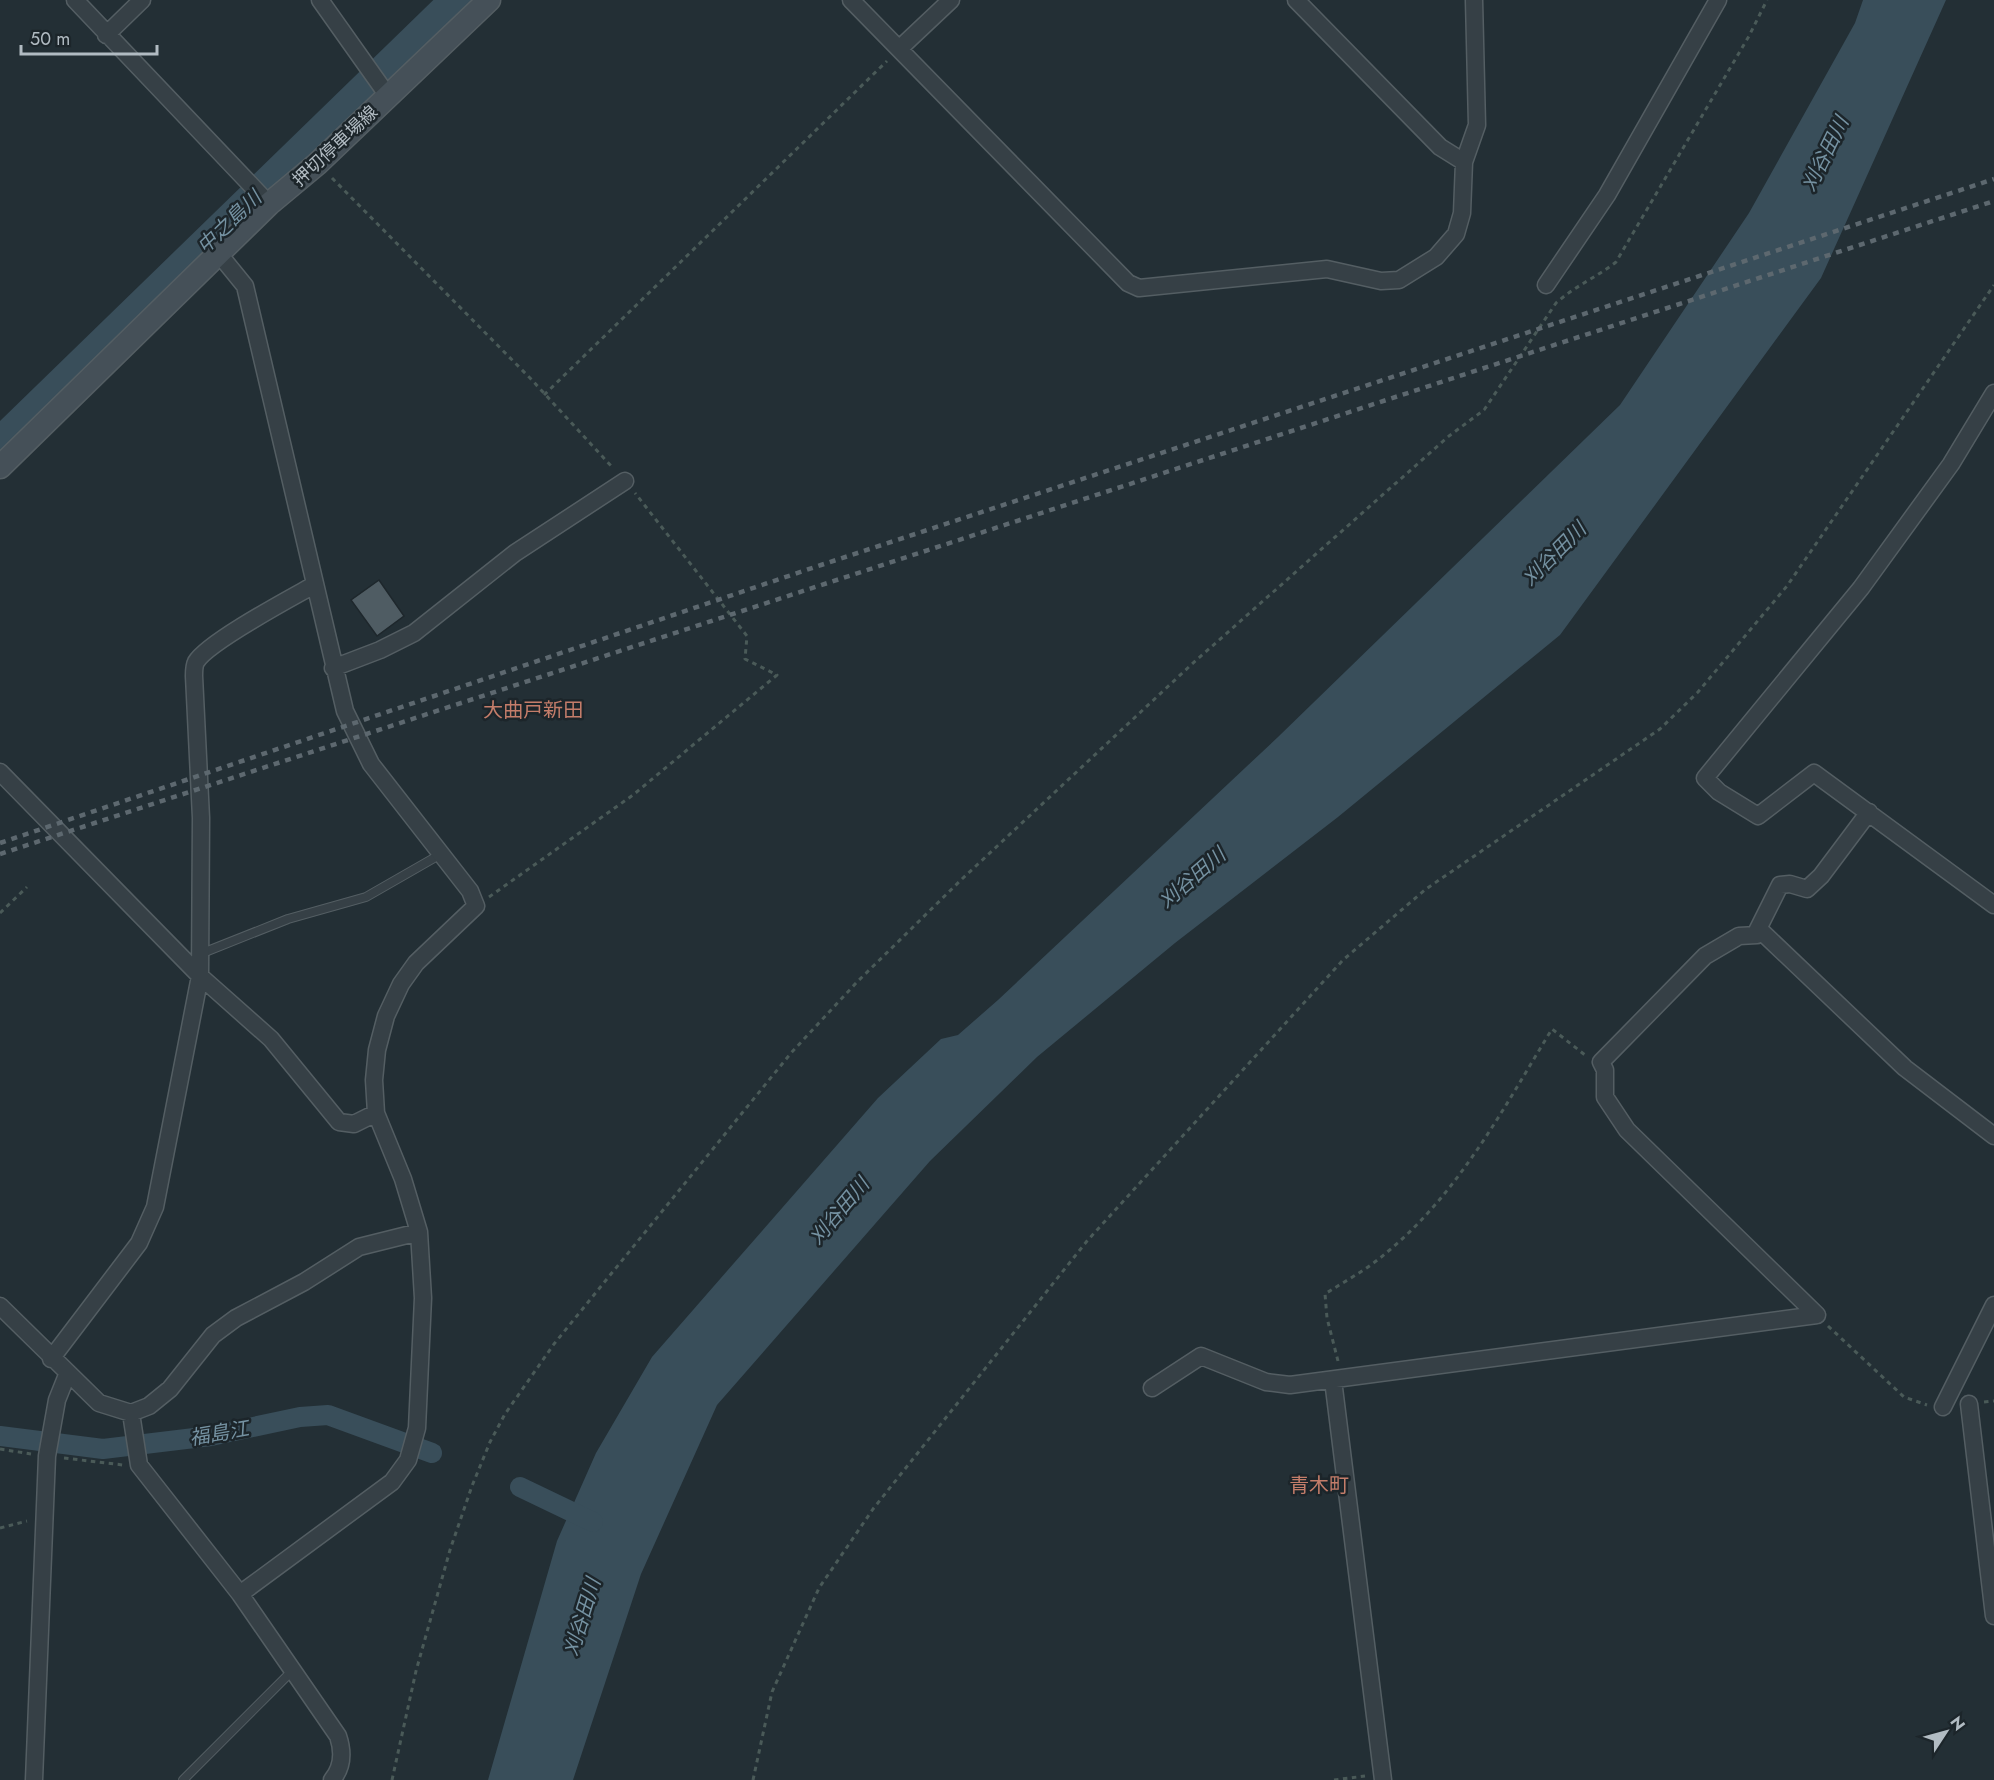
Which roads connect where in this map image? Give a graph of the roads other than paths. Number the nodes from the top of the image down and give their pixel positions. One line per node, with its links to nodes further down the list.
1 (75, 0): 10 (street)
2 (141, 0): 10 (street)
3 (320, 0): 12 (street)
4 (489, 0): 12 (main road, 押切停車場線)
5 (850, 0): 11 (street)
6 (951, 0): 11 (street)
7 (1296, 0): 13 (street)
8 (1474, 0): 13 (street)
9 (1718, 0): 16 (street)
10 (106, 35): 14 (street)
11 (899, 49): 13 (street)
12 (388, 96): 14 (main road, 押切停車場線)
13 (1464, 162)
14 (269, 204): 15 (main road, 押切停車場線)
15 (219, 254): 18 (main road, 押切停車場線); 20 (street)
16 (1546, 285)
17 (1994, 393): 23 (street)
18 (0, 466)
19 (626, 480): 21 (street)
20 (314, 585): 21 (street); 27 (street)
21 (333, 668): 24 (street)
22 (0, 772): 28 (street)
23 (1869, 812): 25 (street); 26 (street)
24 (441, 854): 27 (lane); 29 (street)
25 (1994, 906)
26 (1755, 935): 30 (street); 36 (street)
27 (200, 954): 28 (street)
28 (200, 976): 29 (street); 34 (street)
29 (376, 1113): 31 (street)
30 (1994, 1136)
31 (419, 1232): 40 (street); 41 (street)
32 (1994, 1305): 39 (street)
33 (0, 1306): 34 (street)
34 (51, 1359): 35 (street)
35 (67, 1375): 40 (street); 45 (street)
36 (1333, 1380): 37 (street); 44 (street)
37 (1152, 1388)
38 (1969, 1404): 42 (street)
39 (1943, 1407)
40 (131, 1413): 41 (street)
41 (240, 1594): 43 (street)
42 (1994, 1616)
43 (293, 1670): 46 (lane); 47 (street)
44 (1383, 1777)
45 (34, 1780)
46 (183, 1780)
47 (332, 1780)

